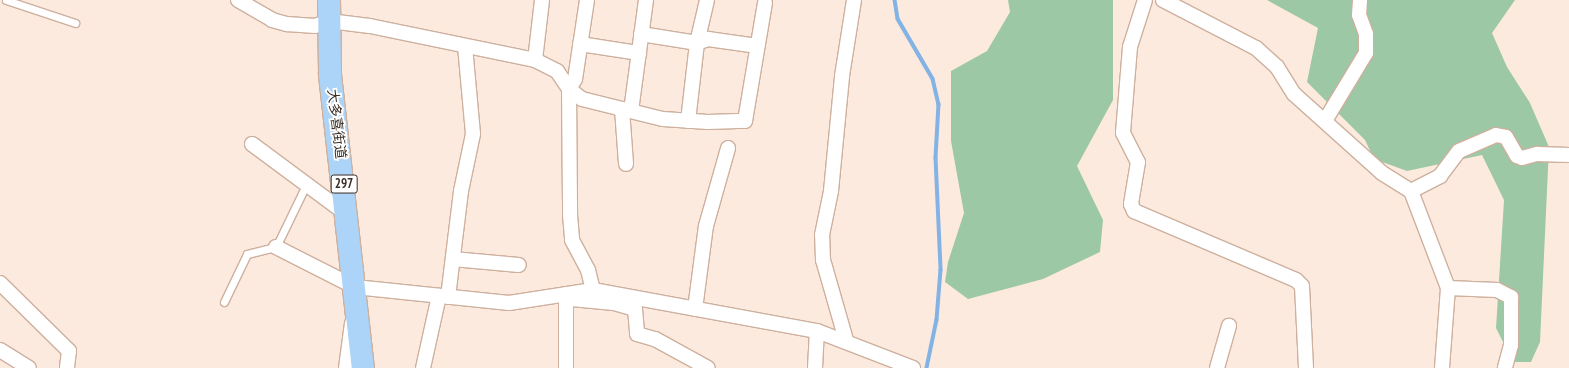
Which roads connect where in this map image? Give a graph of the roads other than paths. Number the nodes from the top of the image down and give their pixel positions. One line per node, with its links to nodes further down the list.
1 (6, 0): 12 (lane)
2 (238, 0): 14 (street)
3 (329, 0): 14 (highway, 大多喜街道 / 297)
4 (542, 0): 22 (street)
5 (586, 0): 18 (street)
6 (646, 0): 16 (street)
7 (707, 0): 17 (street)
8 (854, 0): 47 (street)
9 (1145, 0): 60 (street)
10 (1163, 0): 25 (street)
11 (1360, 0): 25 (street)
12 (20, 2): 15 (lane)
13 (765, 3): 20 (street)
14 (329, 21): 19 (street); 33 (highway, 大多喜街道 / 297)
15 (75, 23)
16 (641, 34): 17 (street); 21 (street)
17 (697, 43): 20 (street); 26 (street)
18 (580, 44): 21 (street); 23 (street)
19 (465, 46): 22 (street); 35 (street)
20 (758, 46): 26 (street)
21 (639, 53): 24 (street)
22 (535, 60): 23 (street)
23 (568, 89): 24 (street); 39 (street)
24 (626, 110): 26 (street); 30 (street)
25 (1326, 119): 32 (street)
26 (688, 121)
27 (252, 144): 31 (street)
28 (728, 148): 44 (street)
29 (1569, 155): 32 (street)
30 (626, 164)
31 (305, 186): 33 (street); 34 (lane)
32 (1411, 191): 38 (street)
33 (348, 215): 41 (highway, 大多喜街道 / 297)
34 (276, 248): 41 (street); 43 (lane)
35 (453, 259): 36 (street); 42 (street)
36 (519, 265)
37 (0, 283): 51 (street)
38 (1448, 288): 61 (street); 62 (street)
39 (593, 290): 40 (street); 44 (street)
40 (566, 296): 42 (street); 55 (street); 56 (street)
41 (356, 297): 42 (street); 52 (street); 53 (highway, 大多喜街道 / 297)
42 (444, 297): 54 (street)
43 (224, 302)
44 (695, 309): 46 (street)
45 (1229, 326): 59 (street)
46 (817, 331): 47 (street); 57 (street)
47 (846, 340): 49 (street)
48 (0, 350): 50 (street)
49 (887, 362): 58 (street)
50 (29, 368)
51 (67, 368)
52 (346, 368)
53 (363, 368)
54 (423, 368)
55 (566, 368)
56 (708, 368)
57 (815, 368)
58 (913, 368)
59 (1217, 368)
60 (1306, 368)
61 (1442, 368)
62 (1505, 368)

